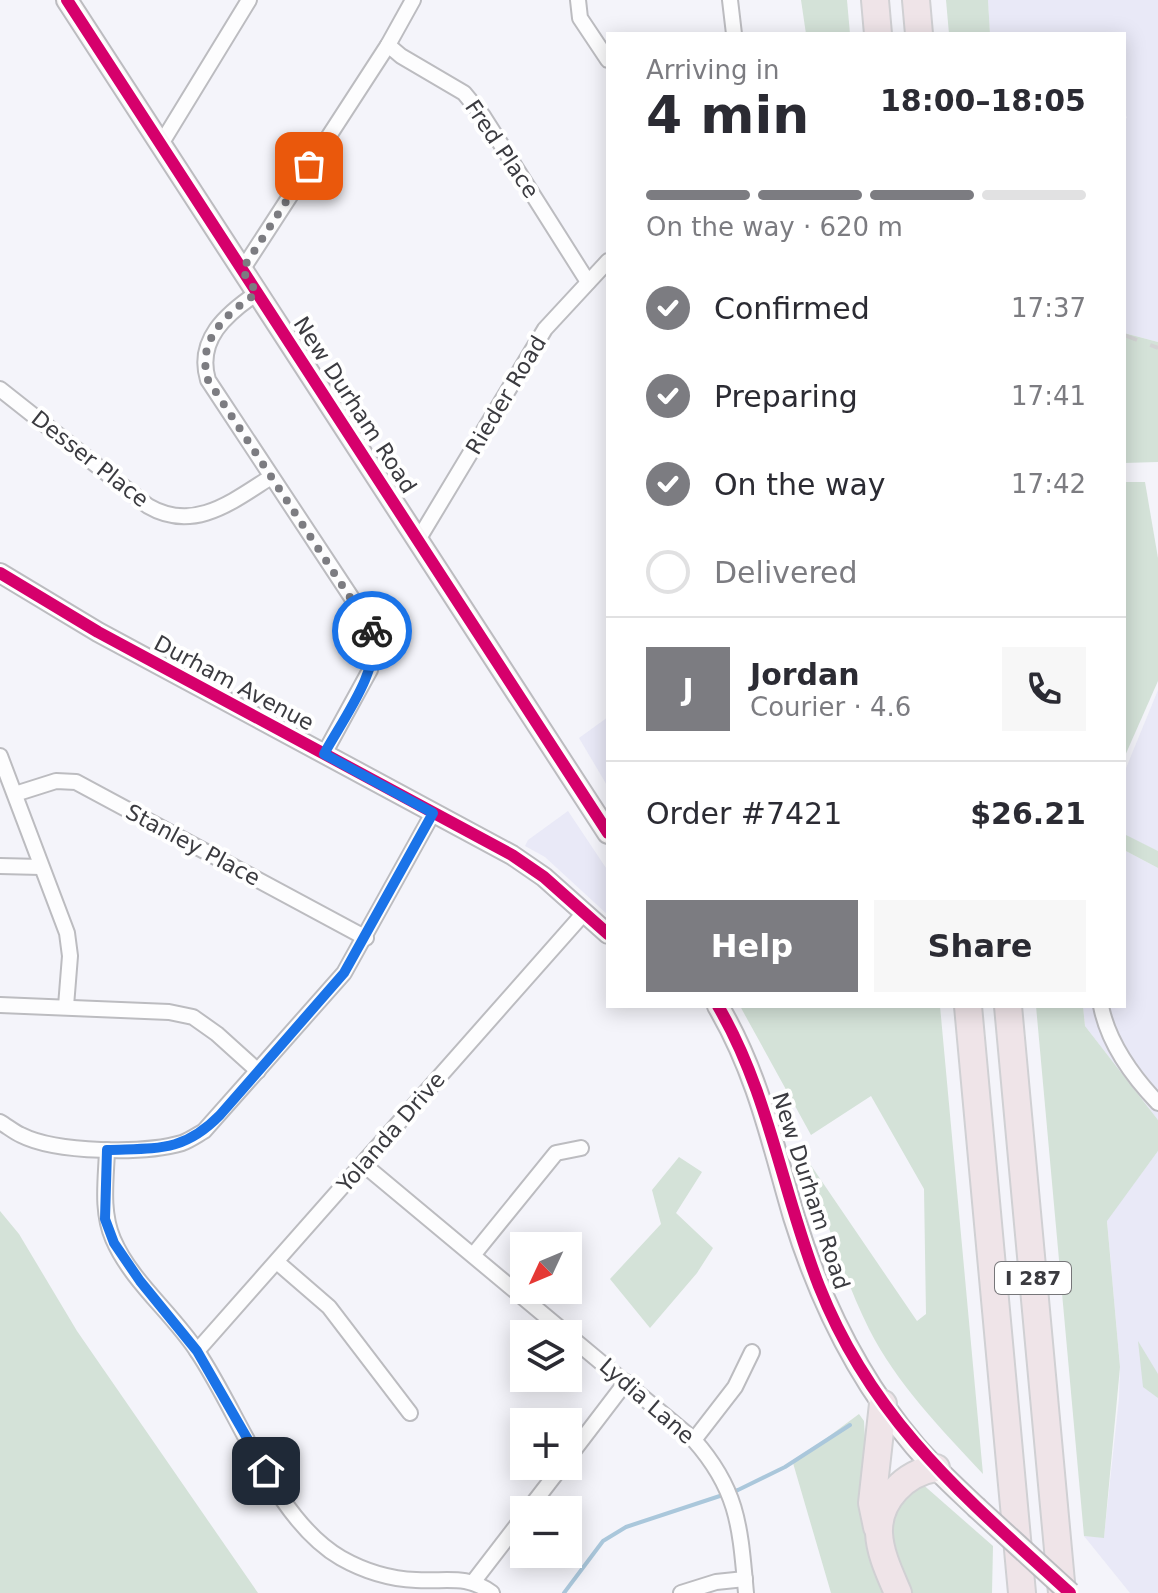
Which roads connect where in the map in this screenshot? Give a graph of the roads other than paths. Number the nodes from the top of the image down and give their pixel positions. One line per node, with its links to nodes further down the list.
1 (67, 0): 13 (main road, New Durham Road)
2 (249, 0): 13 (street)
3 (413, 0): 11 (street)
4 (578, 0): 12 (street)
5 (730, 0): 8 (street)
6 (875, 0): 9 (highway)
7 (916, 0): 10 (highway)
8 (734, 32)
9 (878, 32)
10 (919, 32)
11 (388, 45): 15 (street); 16 (street, Fred Place)
12 (606, 57)
13 (161, 144): 15 (main road, New Durham Road)
14 (606, 263): 16 (street, Rieder Road)
15 (242, 270): 17 (main road, New Durham Road)
16 (588, 282): 20 (street, Rieder Road)
17 (257, 293): 19 (street); 20 (main road, New Durham Road)
18 (0, 389): 19 (street, Desser Place)
19 (271, 477): 22 (street)
20 (418, 540): 26 (main road, New Durham Road)
21 (0, 573): 22 (street, Durham Avenue)
22 (324, 754): 25 (street, Durham Avenue)
23 (0, 756): 24 (street)
24 (15, 794): 28 (street); 31 (street, Stanley Place)
25 (433, 813): 29 (street, Durham Avenue); 31 (street)
26 (606, 830)
27 (0, 866): 28 (street)
28 (41, 867): 33 (street)
29 (584, 913): 30 (street, Durham Avenue); 43 (street, Yolanda Drive)
30 (606, 932)
31 (366, 938): 38 (street)
32 (0, 1005): 33 (street)
33 (66, 1006): 38 (street)
34 (719, 1008): 49 (main road, New Durham Road)
35 (968, 1008): 63 (highway, I 287)
36 (1008, 1008): 64 (highway, I 287)
37 (1101, 1008): 39 (street)
38 (258, 1071): 42 (street)
39 (1158, 1103)
40 (0, 1122): 42 (street)
41 (581, 1148): 44 (street)
42 (107, 1150): 46 (street)
43 (363, 1164): 44 (street, Lydia Lane); 45 (street, Yolanda Drive)
44 (474, 1254): 48 (street, Lydia Lane)
45 (277, 1262): 46 (street, Yolanda Drive); 50 (street)
46 (197, 1351): 58 (street)
47 (752, 1352): 52 (street)
48 (626, 1382): 51 (street); 52 (street, Lydia Lane)
49 (883, 1404): 53 (main road, New Durham Road); 56 (highway)
50 (410, 1413)
51 (582, 1440)
52 (694, 1440): 59 (street, Lydia Lane)
53 (936, 1468): 56 (highway); 65 (main road, New Durham Road, bridge)
54 (551, 1480): 55 (street)
55 (539, 1496)
56 (879, 1531): 62 (highway)
57 (510, 1534): 58 (street)
58 (474, 1581): 60 (street)
59 (746, 1586): 61 (street)
60 (492, 1593)
61 (681, 1593)
62 (898, 1593)
63 (1022, 1593)
64 (1062, 1593)
65 (1070, 1593)

